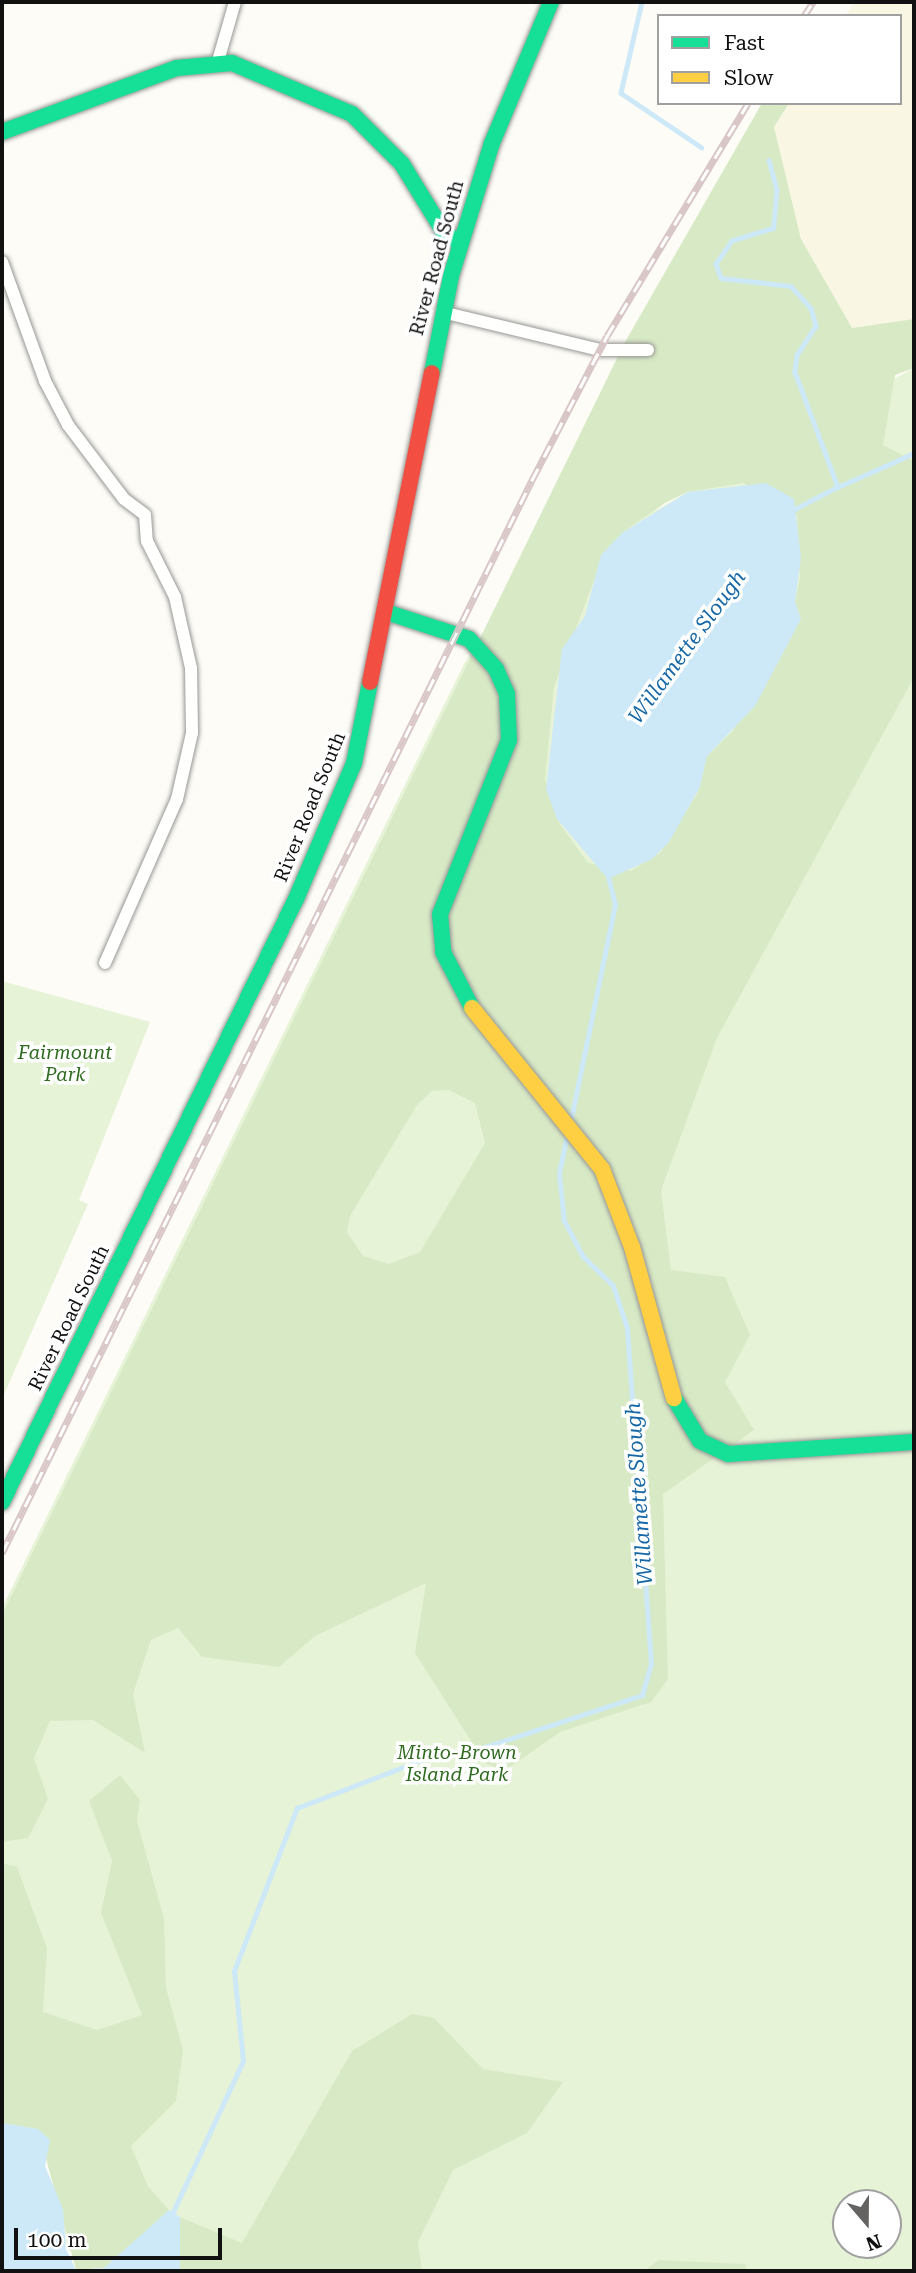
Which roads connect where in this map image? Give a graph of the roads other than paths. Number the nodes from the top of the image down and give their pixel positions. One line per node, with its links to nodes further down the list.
1 (235, 2): 3 (street)
2 (551, 2): 5 (street, River Road South)
3 (218, 61): 4 (street); 5 (street)
4 (2, 132)
5 (461, 243): 7 (street, River Road South)
6 (2, 262): 10 (street)
7 (442, 312): 8 (street); 9 (street, River Road South)
8 (648, 350)
9 (386, 612): 11 (street); 12 (street, River Road South)
10 (105, 963)
11 (914, 1442)
12 (2, 1502)

